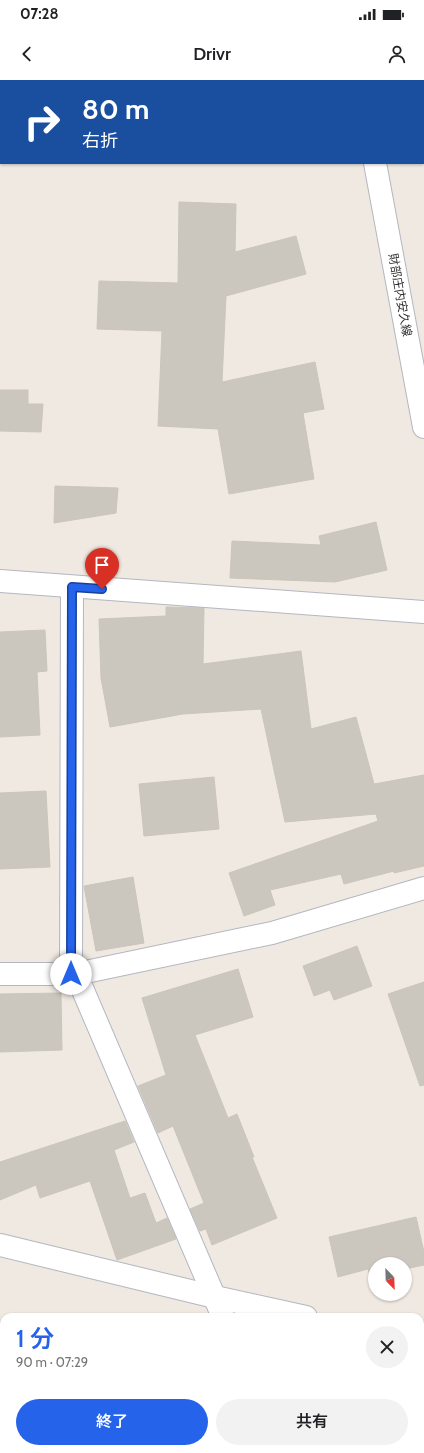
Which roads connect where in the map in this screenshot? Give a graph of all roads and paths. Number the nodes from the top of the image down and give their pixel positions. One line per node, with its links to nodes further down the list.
1 (375, 164): 2 (street, 財部庄内安久線)
2 (424, 427)
3 (0, 581): 4 (street)
4 (72, 587): 5 (street); 8 (street)
5 (424, 612)
6 (424, 888): 8 (street)
7 (0, 974): 8 (street)
8 (74, 974): 10 (street)
9 (0, 1245): 10 (street)
10 (215, 1297): 11 (street); 12 (street)
11 (221, 1313)
12 (288, 1313)

